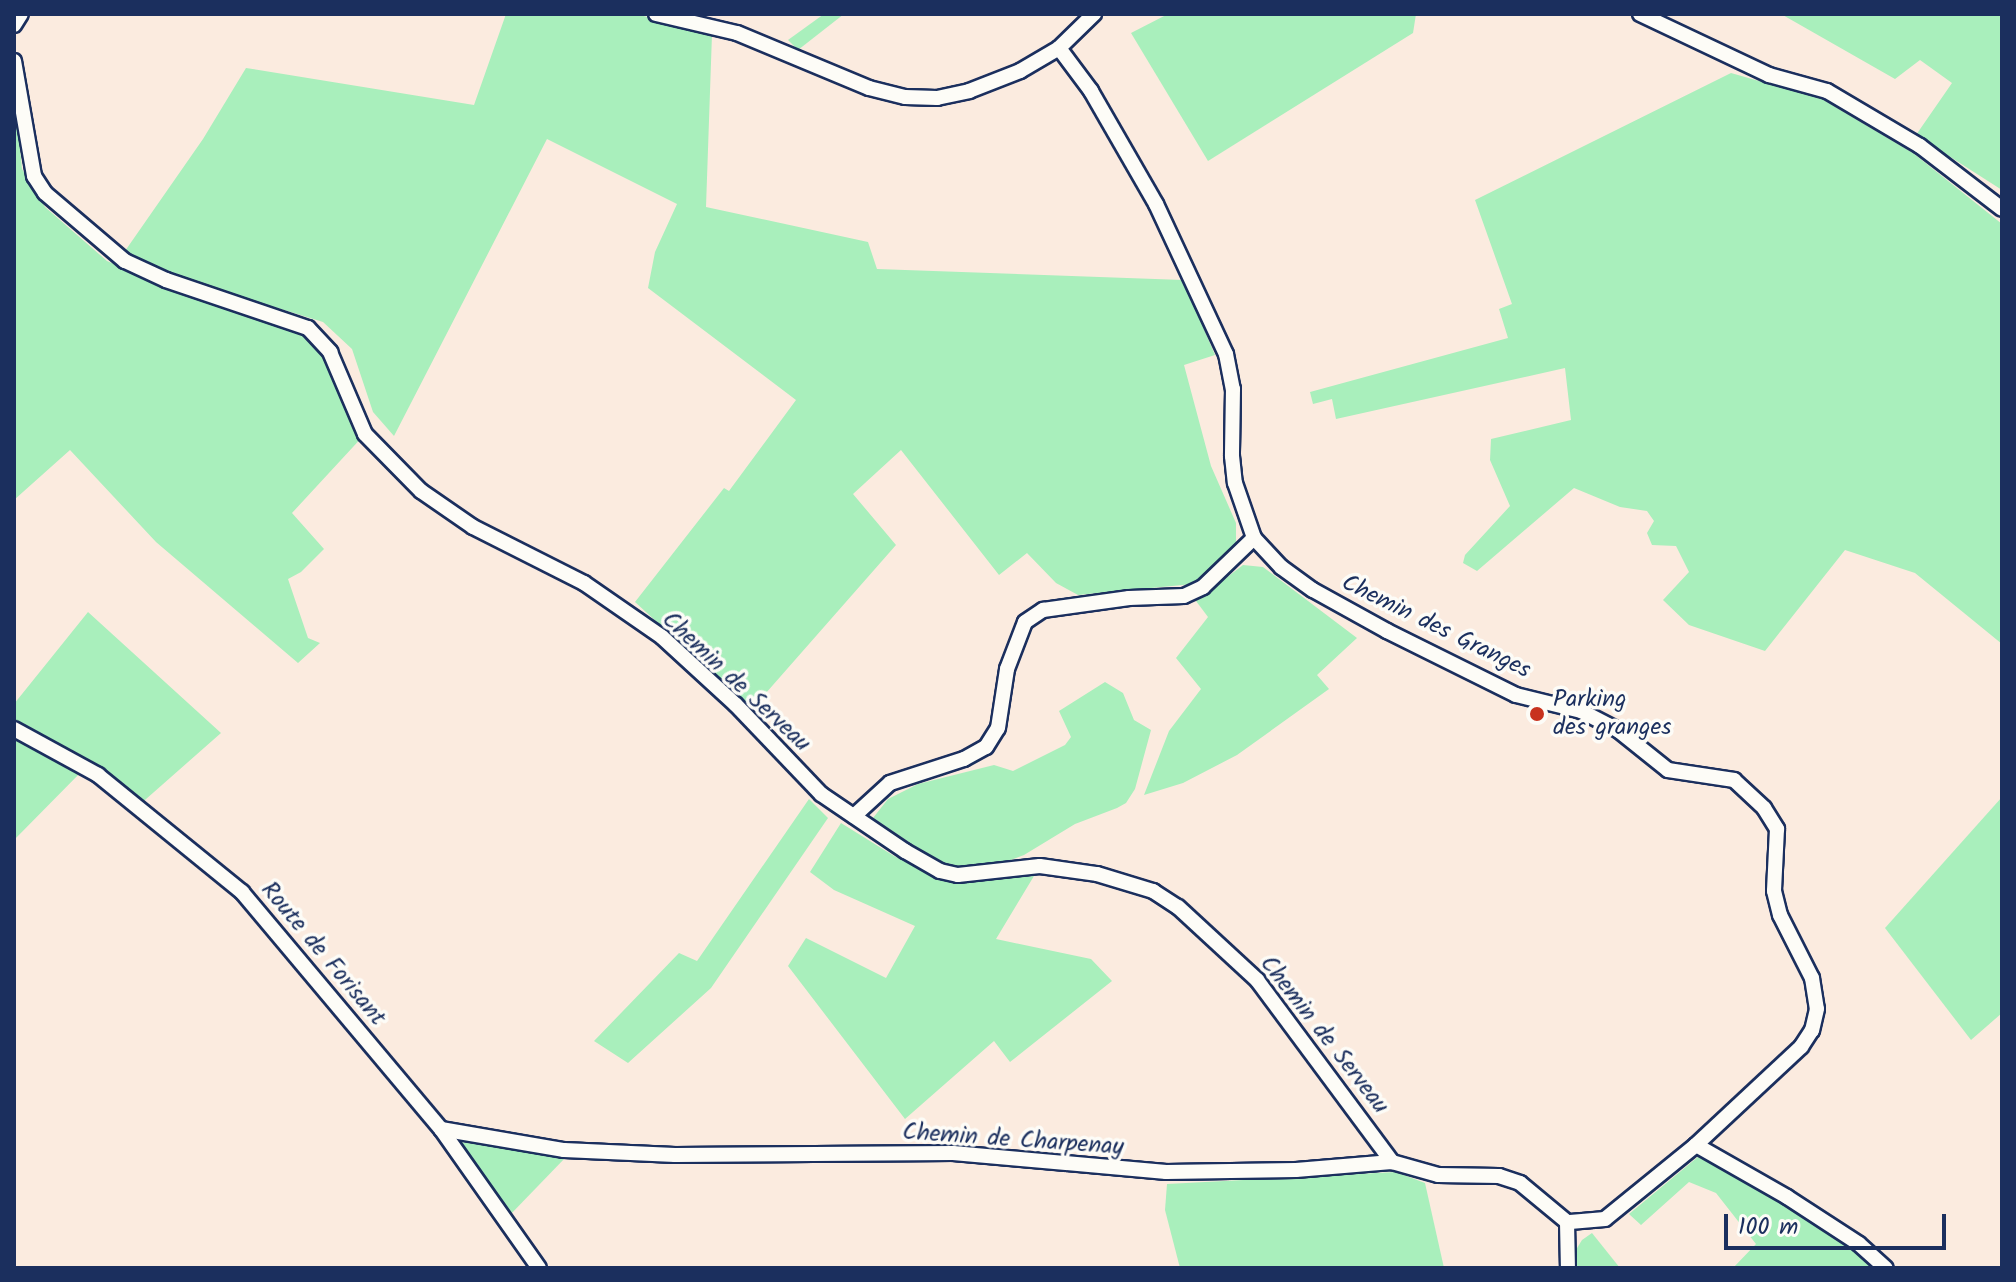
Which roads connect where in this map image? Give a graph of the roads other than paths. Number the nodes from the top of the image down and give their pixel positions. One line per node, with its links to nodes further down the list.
1 (21, 14): 5 (street)
2 (656, 14): 6 (street)
3 (1094, 14): 6 (street)
4 (1640, 14): 8 (street)
5 (14, 25)
6 (1059, 48): 9 (street, Chemin des Granges)
7 (14, 61): 11 (street, Chemin de Serveau)
8 (2002, 209)
9 (1254, 538): 11 (street); 13 (street, Chemin des Granges)
10 (14, 729): 12 (street, Route de Forisant)
11 (854, 816): 14 (street, Chemin de Serveau)
12 (441, 1129): 14 (street, Chemin de Charpenay); 16 (street, Route de Forisant)
13 (1696, 1145): 15 (street, Chemin des Granges); 18 (street)
14 (1392, 1162): 15 (street, Chemin de Charpenay)
15 (1567, 1222): 17 (street)
16 (539, 1268)
17 (1568, 1268)
18 (1886, 1268)

